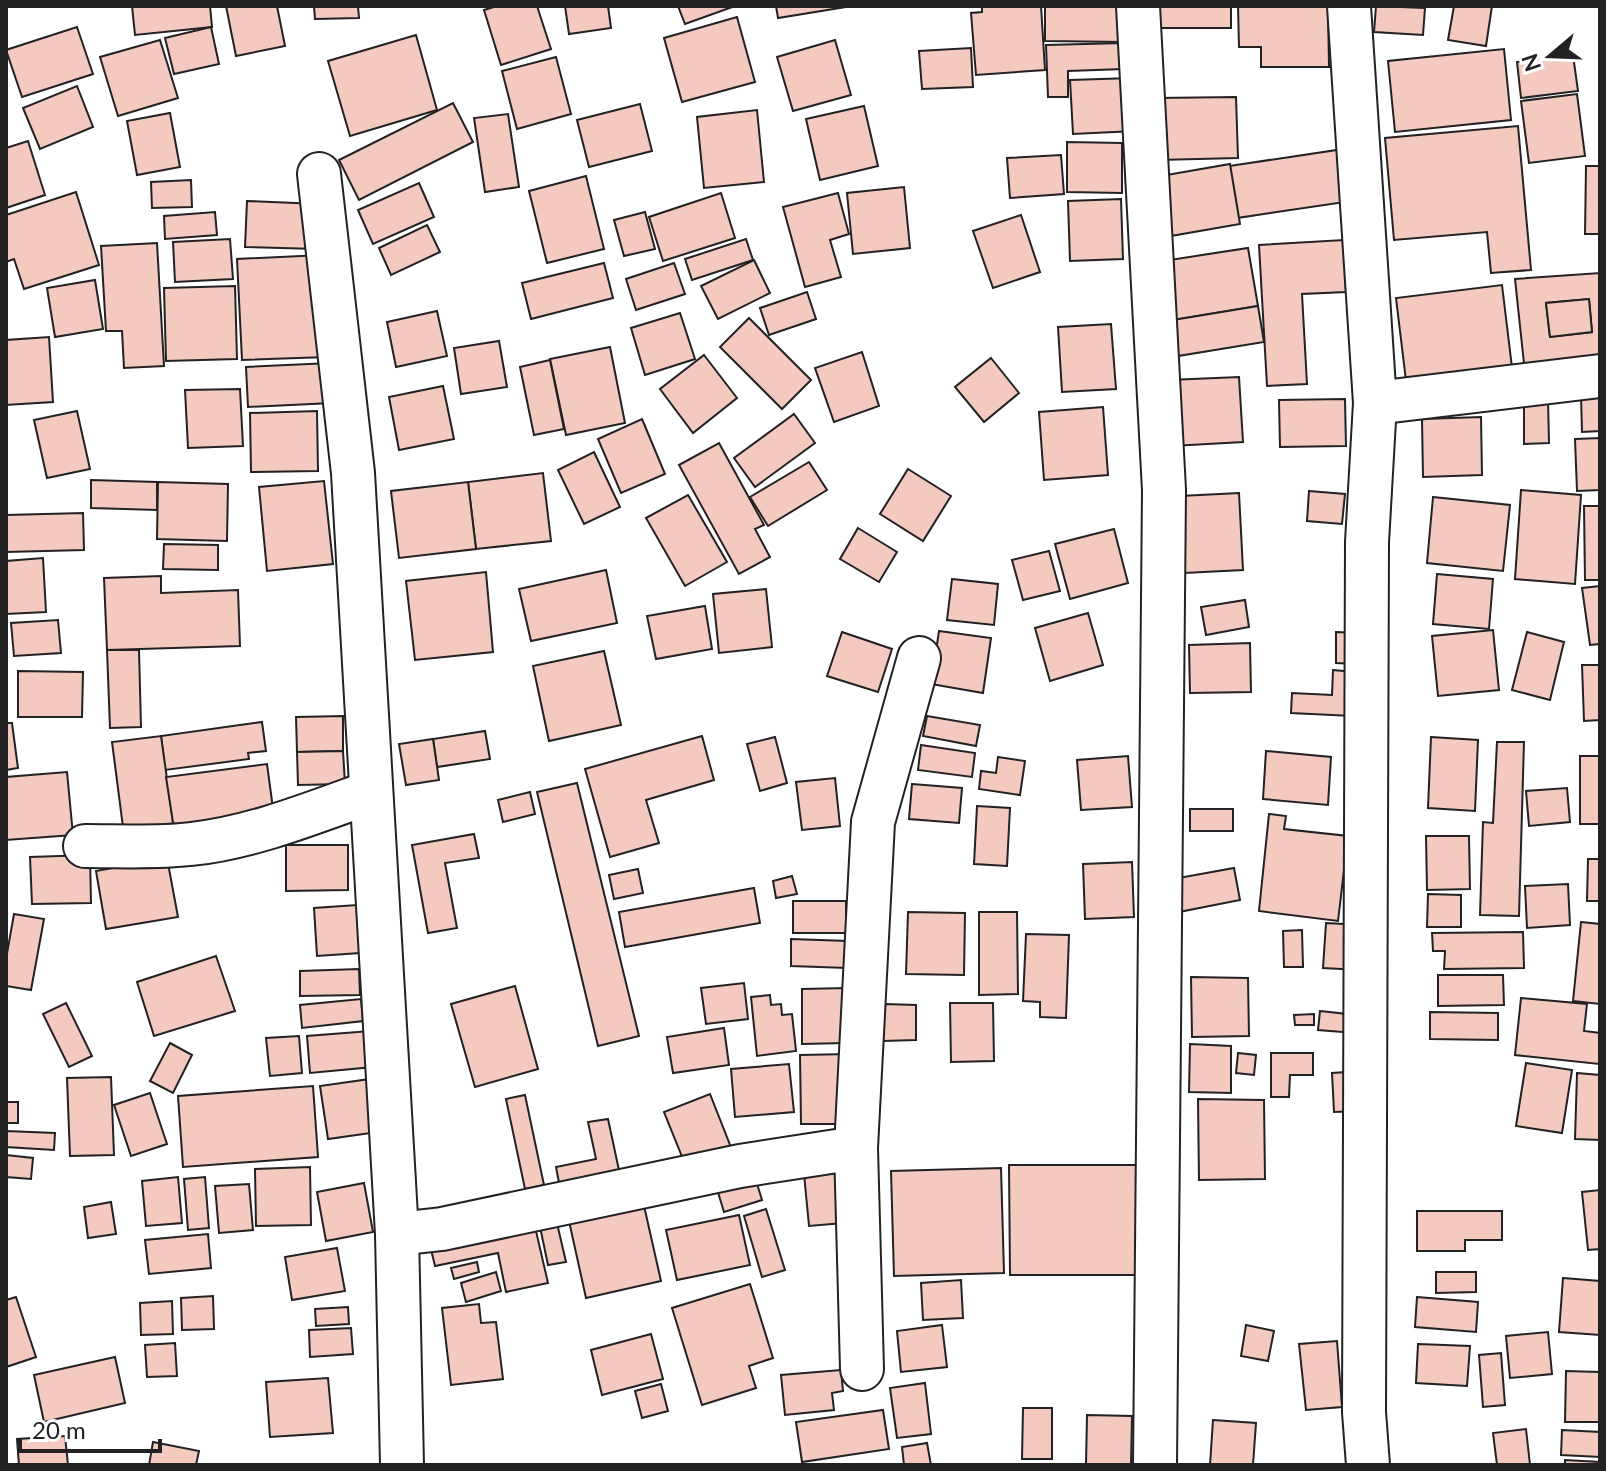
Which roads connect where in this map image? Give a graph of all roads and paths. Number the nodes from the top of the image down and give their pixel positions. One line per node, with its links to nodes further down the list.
1 (1138, 6): 13 (street)
2 (1349, 6): 5 (street)
3 (319, 174): 7 (street)
4 (1600, 376): 5 (street)
5 (1375, 403): 14 (street)
6 (919, 658): 9 (street)
7 (371, 792): 8 (street); 10 (street)
8 (85, 846)
9 (856, 1148): 10 (street); 11 (street)
10 (397, 1234): 12 (street)
11 (862, 1369)
12 (402, 1465)
13 (1155, 1465)
14 (1368, 1465)

